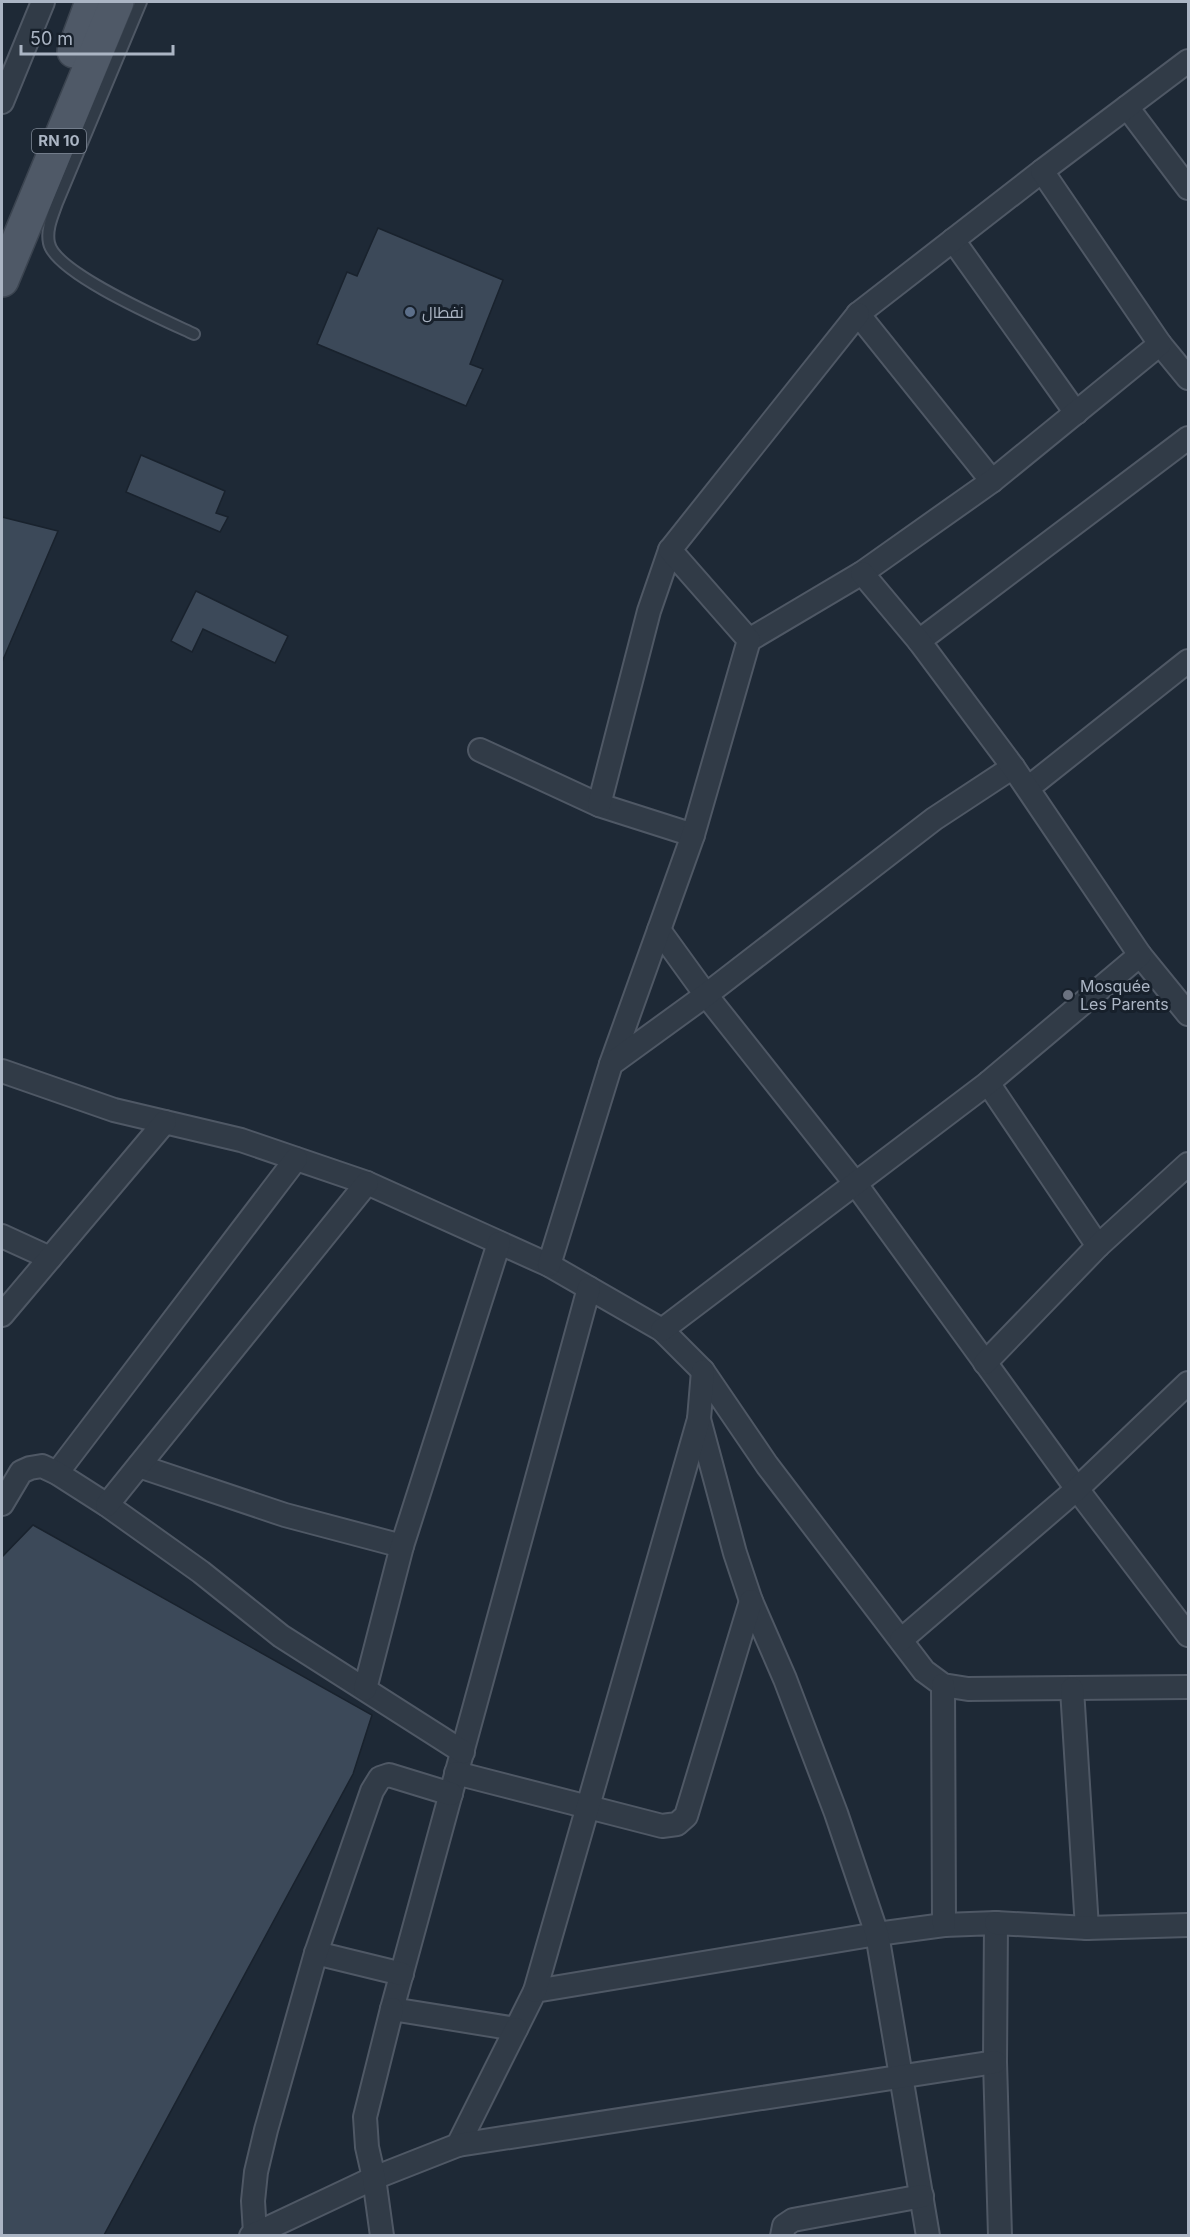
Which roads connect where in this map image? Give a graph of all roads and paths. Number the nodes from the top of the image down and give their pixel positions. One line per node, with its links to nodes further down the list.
1 (43, 2): 6 (street)
2 (92, 2): 10 (main road, RN 10)
3 (117, 2): 12 (main road, RN 10)
4 (141, 2): 14 (lane)
5 (1188, 61): 7 (street)
6 (2, 102)
7 (1127, 106): 8 (street); 9 (street)
8 (1042, 171): 11 (street); 15 (street)
9 (1188, 188)
10 (2, 221)
11 (953, 240): 13 (street); 17 (street)
12 (2, 280)
13 (858, 314): 19 (street); 20 (street)
14 (194, 334)
15 (1160, 344): 16 (street); 17 (street)
16 (1185, 366)
17 (1076, 412): 19 (street)
18 (1188, 438): 23 (street)
19 (992, 481): 21 (street)
20 (670, 550): 22 (street); 28 (street)
21 (862, 573): 22 (street); 23 (street)
22 (749, 640): 29 (street)
23 (919, 641): 26 (street)
24 (1188, 660): 27 (street)
25 (480, 750): 28 (street)
26 (1013, 767): 27 (street); 32 (street)
27 (1028, 788): 31 (street)
28 (599, 805): 29 (street)
29 (693, 835): 30 (street)
30 (659, 930): 32 (street); 34 (street)
31 (1140, 955): 33 (street); 36 (street)
32 (706, 995): 34 (street); 41 (street)
33 (1188, 1014)
34 (611, 1064): 46 (street)
35 (2, 1071): 37 (street)
36 (988, 1083): 41 (street); 44 (street)
37 (165, 1122): 38 (street); 45 (street)
38 (296, 1159): 40 (street); 55 (street)
39 (1188, 1164): 44 (street)
40 (367, 1183): 43 (street); 54 (street)
41 (855, 1183): 49 (street); 50 (street)
42 (2, 1236): 45 (street)
43 (499, 1243): 46 (street); 59 (street)
44 (1098, 1246): 50 (street)
45 (50, 1258): 48 (street)
46 (549, 1265): 47 (street)
47 (589, 1288): 49 (street); 67 (street)
48 (2, 1315)
49 (662, 1330): 51 (street)
50 (985, 1363): 56 (street)
51 (703, 1371): 53 (street); 62 (street)
52 (1188, 1383): 56 (street)
53 (699, 1419): 60 (street); 68 (street)
54 (139, 1466): 58 (street); 59 (street)
55 (57, 1473): 57 (street); 58 (street)
56 (1077, 1489): 61 (street); 62 (street)
57 (2, 1504)
58 (107, 1505): 65 (street)
59 (402, 1546): 65 (street)
60 (751, 1601): 68 (street); 73 (street)
61 (1188, 1635)
62 (901, 1640): 63 (street)
63 (943, 1685): 66 (street); 70 (street)
64 (1188, 1686): 66 (street)
65 (365, 1689): 67 (street)
66 (1072, 1689): 72 (street)
67 (456, 1773): 68 (street); 74 (street); 75 (street)
68 (588, 1808): 76 (street)
69 (996, 1923): 70 (street); 72 (street); 79 (street)
70 (944, 1925): 73 (street)
71 (1188, 1925): 72 (street)
72 (1087, 1928)
73 (877, 1934): 76 (street); 80 (street)
74 (316, 1953): 75 (street); 84 (street)
75 (402, 1974): 77 (street)
76 (535, 1991): 78 (street)
77 (392, 2009): 78 (street); 82 (street)
78 (516, 2028): 81 (street)
79 (995, 2061): 80 (street); 88 (street)
80 (903, 2074): 81 (street); 83 (street)
81 (458, 2145): 82 (street)
82 (374, 2178): 84 (street); 85 (street)
83 (922, 2196): 86 (street); 87 (street)
84 (253, 2234)
85 (382, 2235)
86 (782, 2235)
87 (928, 2235)
88 (1000, 2235)

